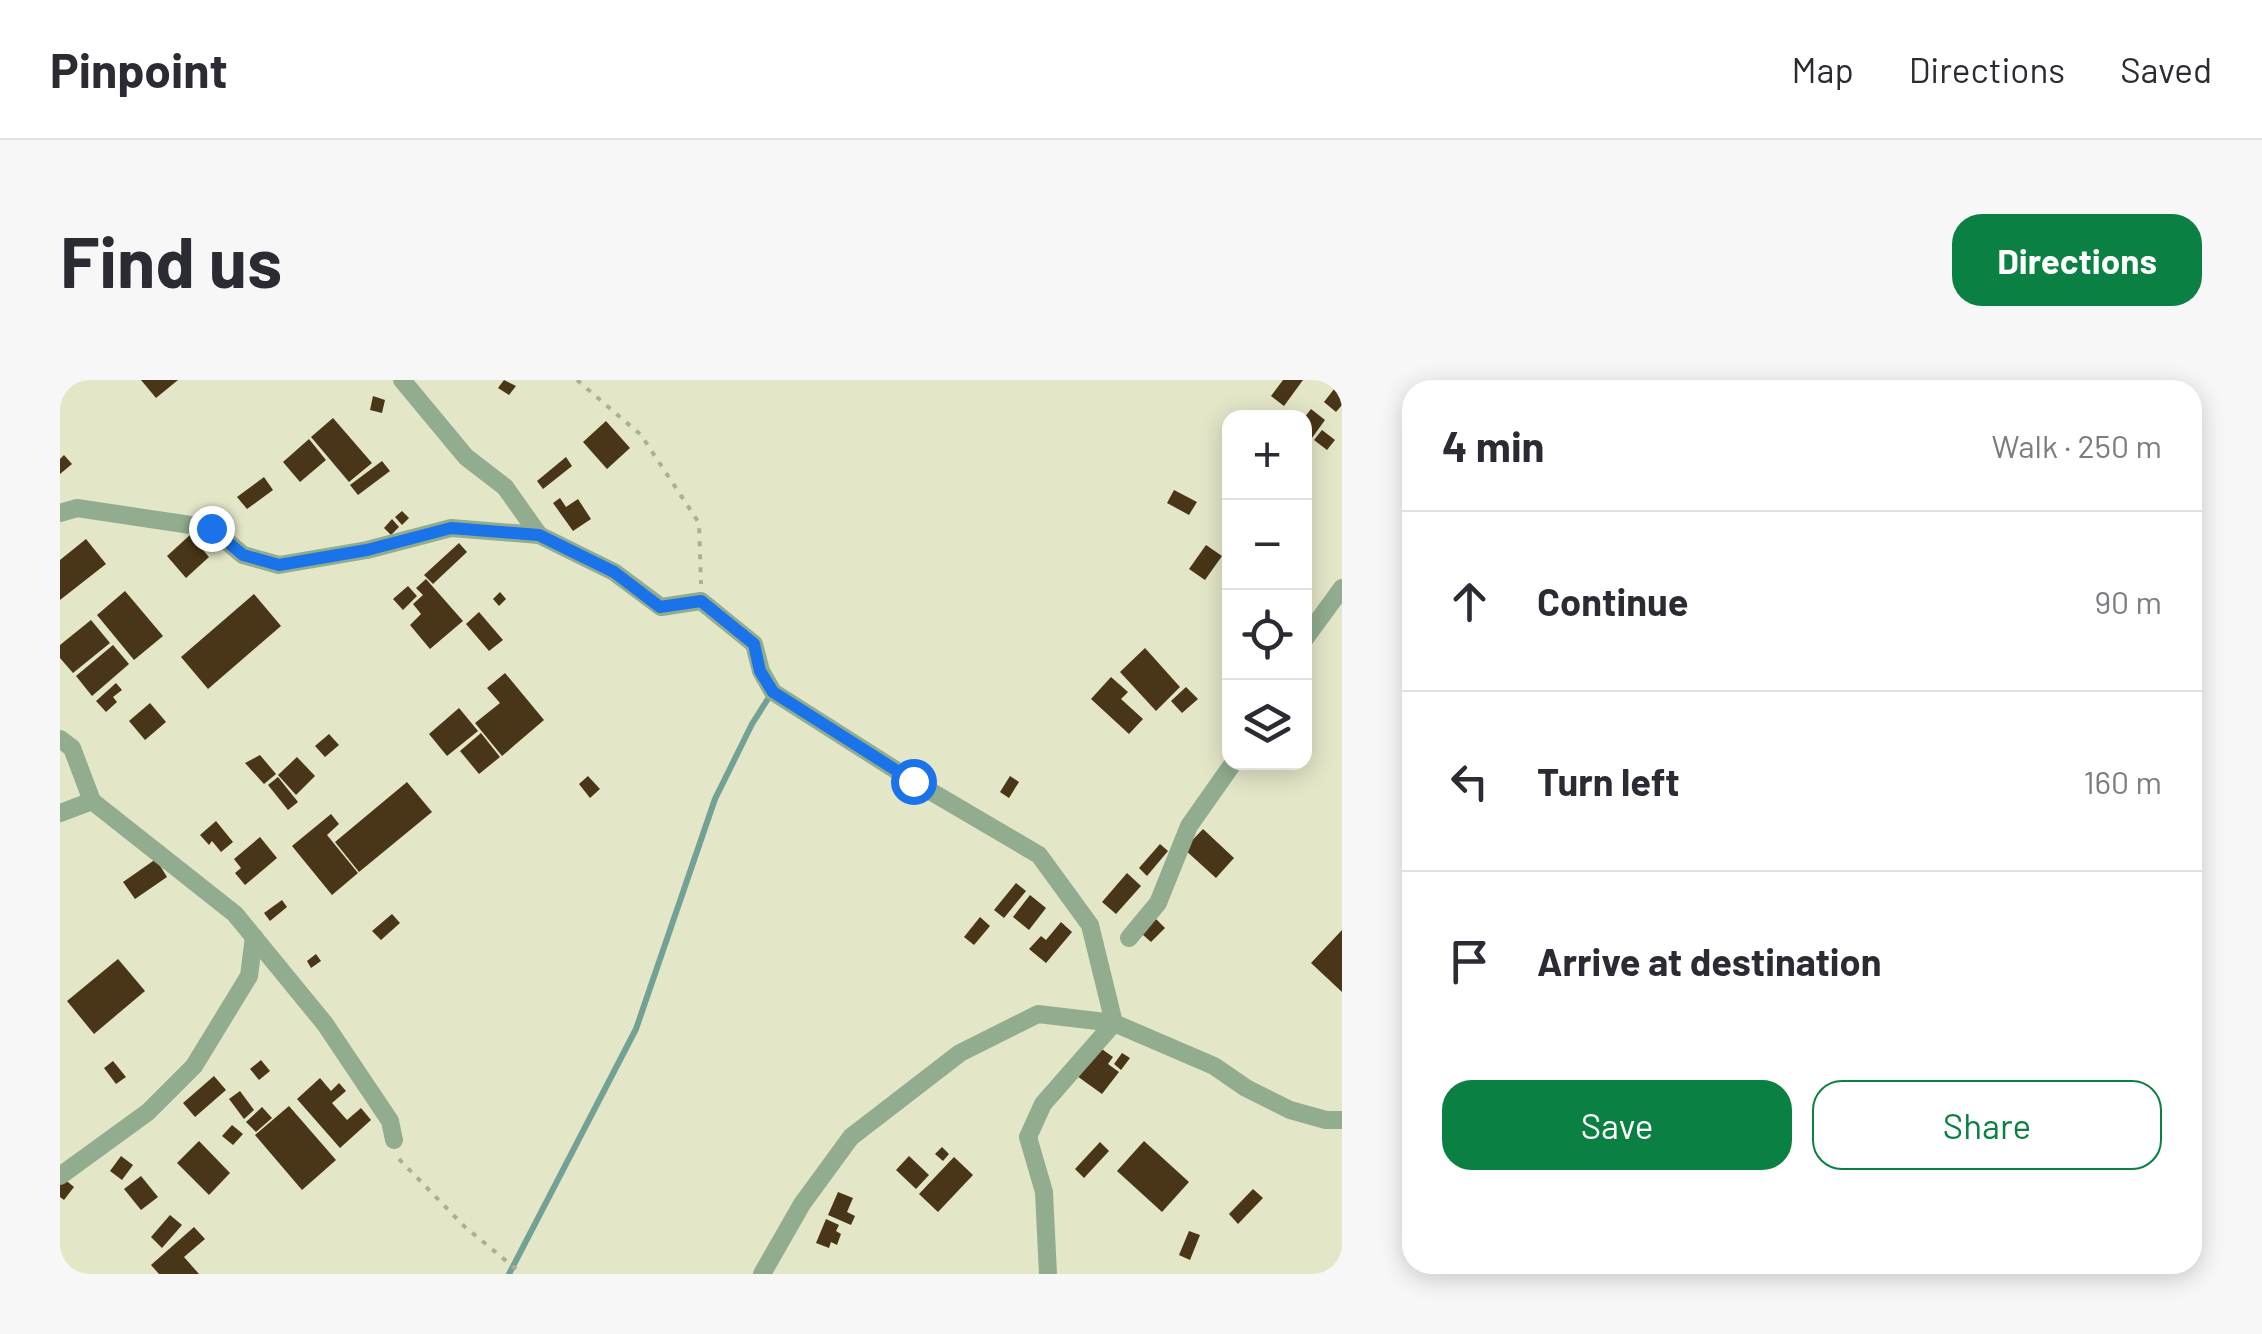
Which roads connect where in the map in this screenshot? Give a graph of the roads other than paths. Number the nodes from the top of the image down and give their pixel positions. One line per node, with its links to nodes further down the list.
1 (402, 380): 3 (street)
2 (60, 513): 3 (street)
3 (539, 535): 12 (street)
4 (1342, 588): 5 (street)
5 (1312, 629)
6 (60, 739): 8 (street)
7 (1228, 770): 11 (street)
8 (92, 801): 9 (street); 10 (street)
9 (60, 813)
10 (254, 937): 14 (street); 15 (street)
11 (1129, 938)
12 (1114, 1024): 13 (street); 16 (street); 17 (street)
13 (1342, 1120)
14 (394, 1140)
15 (60, 1176)
16 (766, 1272)
17 (1048, 1274)

